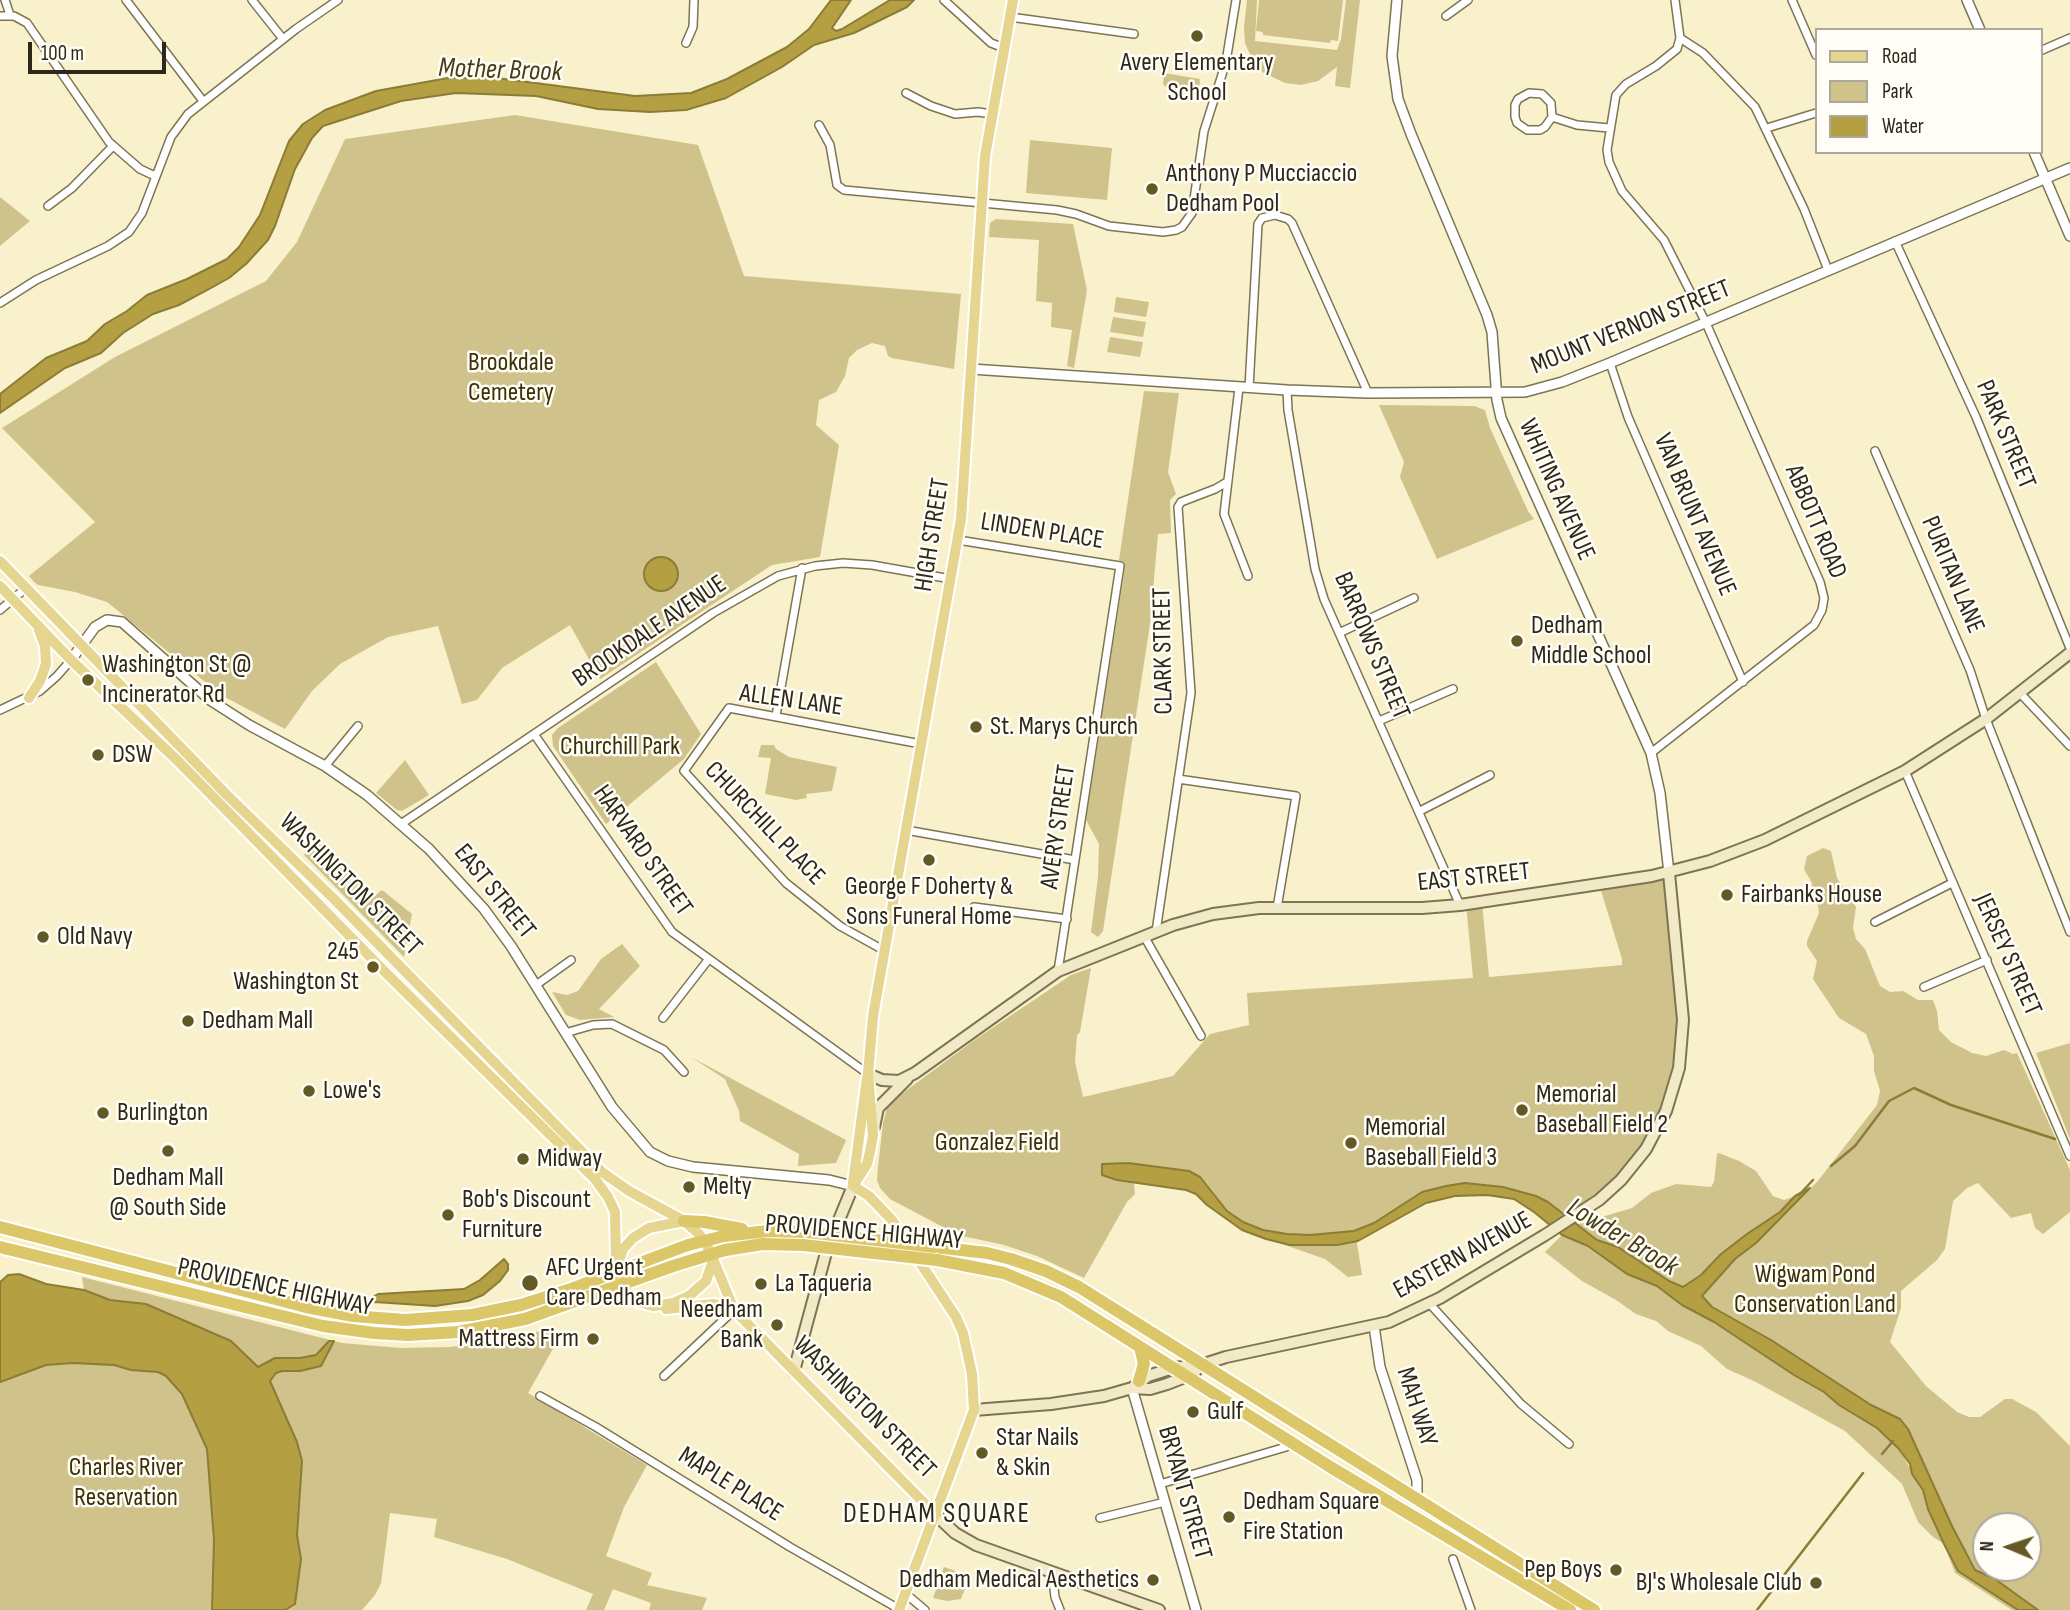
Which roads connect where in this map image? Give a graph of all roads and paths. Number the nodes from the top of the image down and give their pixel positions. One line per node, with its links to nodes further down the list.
1 (5, 0): 14 (street)
2 (126, 0): 28 (street)
3 (252, 0): 22 (street)
4 (338, 0): 22 (street)
5 (694, 0): 23 (street)
6 (944, 0): 24 (street)
7 (1013, 0): 17 (main road, HIGH STREET)
8 (1236, 0): 40 (street)
9 (1397, 0): 53 (street, WHITING AVENUE)
10 (1468, 0): 16 (street)
11 (1675, 0): 20 (street)
12 (1792, 0): 25 (street)
13 (1967, 0): 18 (street)
14 (10, 15): 15 (street); 35 (street)
15 (0, 16)
16 (1446, 16)
17 (1010, 17): 19 (street); 24 (main road, HIGH STREET)
18 (1979, 28)
19 (1134, 34)
20 (1680, 38): 33 (street, ABBOTT ROAD); 34 (street)
21 (2070, 38): 26 (street)
22 (283, 39): 28 (street)
23 (686, 43)
24 (1004, 48): 29 (main road, HIGH STREET)
25 (1814, 50)
26 (2042, 50)
27 (906, 93): 29 (street)
28 (203, 101): 38 (street)
29 (992, 114): 40 (main road, HIGH STREET)
30 (1814, 114): 34 (street)
31 (1552, 117): 31 (street); 33 (street)
32 (819, 125): 40 (street)
33 (1609, 128): 46 (street, ABBOTT ROAD)
34 (1766, 128): 44 (street)
35 (113, 146): 38 (street); 41 (street)
36 (2035, 154): 39 (street)
37 (2070, 168): 39 (street, MOUNT VERNON STREET)
38 (155, 176): 45 (street)
39 (2045, 178): 42 (street); 43 (street, MOUNT VERNON STREET)
40 (982, 204): 48 (main road, HIGH STREET)
41 (48, 206)
42 (2070, 236)
43 (1895, 241): 44 (street, MOUNT VERNON STREET); 70 (street, PARK STREET)
44 (1828, 270): 46 (street, MOUNT VERNON STREET)
45 (0, 303)
46 (1706, 323): 47 (street, MOUNT VERNON STREET); 72 (street, ABBOTT ROAD)
47 (1610, 363): 53 (street, MOUNT VERNON STREET); 72 (street, VAN BRUNT AVENUE)
48 (971, 369): 49 (street, MOUNT VERNON STREET); 56 (main road, HIGH STREET)
49 (1239, 388): 50 (street, MOUNT VERNON STREET); 55 (street)
50 (1249, 388): 51 (street, MOUNT VERNON STREET); 52 (street)
51 (1287, 390): 52 (street, MOUNT VERNON STREET); 68 (street, BARROWS STREET)
52 (1368, 393): 53 (street, MOUNT VERNON STREET)
53 (1496, 394): 84 (street, WHITING AVENUE)
54 (1875, 451): 78 (street, PURITAN LANE)
55 (1227, 482): 60 (street); 89 (street, CLARK STREET)
56 (958, 540): 58 (street, LINDEN PLACE); 61 (main road, HIGH STREET)
57 (0, 561): 63 (main road, WASHINGTON STREET)
58 (1120, 566): 93 (street, AVERY STREET)
59 (802, 568): 61 (street, BROOKDALE AVENUE); 77 (street); 81 (street, BROOKDALE AVENUE)
60 (1248, 576)
61 (951, 579): 82 (main road, HIGH STREET)
62 (0, 586): 65 (main road, WASHINGTON STREET)
63 (26, 588): 65 (street); 69 (main road, WASHINGTON STREET)
64 (1414, 598): 68 (street)
65 (13, 600): 66 (street); 67 (main road, WASHINGTON STREET)
66 (0, 610)
67 (37, 625): 71 (main road, WASHINGTON STREET); 75 (main road)
68 (1339, 633): 79 (street, BARROWS STREET)
69 (80, 645): 71 (street); 85 (street, EAST STREET); 120 (main road, WASHINGTON STREET)
70 (2070, 650): 74 (main road, EAST STREET)
71 (71, 660): 75 (street); 128 (main road, WASHINGTON STREET)
72 (1743, 682): 84 (street, ABBOTT ROAD)
73 (1453, 689): 79 (street)
74 (2019, 692): 78 (main road, EAST STREET); 83 (street)
75 (29, 698): 76 (street)
76 (0, 710)
77 (776, 716): 82 (street, ALLEN LANE); 86 (street, ALLEN LANE)
78 (1986, 719): 87 (main road, EAST STREET); 102 (street, PURITAN LANE)
79 (1379, 721): 90 (street, BARROWS STREET)
80 (358, 726): 85 (street)
81 (534, 734): 91 (street, BROOKDALE AVENUE); 106 (street, HARVARD STREET)
82 (922, 744): 92 (main road, HIGH STREET)
83 (2070, 746)
84 (1651, 752): 94 (street, WHITING AVENUE)
85 (325, 765): 91 (street, EAST STREET)
86 (684, 771): 104 (street, CHURCHILL PLACE)
87 (1905, 771): 94 (main road, EAST STREET); 95 (street, JERSEY STREET)
88 (1490, 775): 90 (street)
89 (1178, 779): 98 (street); 101 (street, CLARK STREET)
90 (1420, 811): 96 (street, BARROWS STREET)
91 (401, 824): 109 (street, EAST STREET)
92 (906, 830): 93 (street); 104 (main road, HIGH STREET)
93 (1075, 860): 99 (street, AVERY STREET)
94 (1669, 873): 96 (main road, EAST STREET); 130 (main road, EASTERN AVENUE)
95 (1952, 883): 100 (street); 107 (street, JERSEY STREET)
96 (1461, 905): 98 (main road, EAST STREET)
97 (974, 907): 99 (street)
98 (1278, 908): 101 (main road, EAST STREET)
99 (1067, 919): 108 (street, AVERY STREET)
100 (1875, 922)
101 (1156, 932): 103 (main road, EAST STREET)
102 (2070, 932)
103 (1144, 936): 108 (main road, EAST STREET); 113 (street)
104 (885, 951): 116 (main road, HIGH STREET)
105 (570, 960): 109 (street)
106 (708, 960): 111 (street); 116 (street, HARVARD STREET)
107 (1986, 960): 110 (street); 118 (street, JERSEY STREET)
108 (1058, 971): 115 (main road, EAST STREET)
109 (536, 985): 112 (street, EAST STREET)
110 (1924, 987)
111 (663, 1018)
112 (565, 1032): 114 (street); 119 (street, EAST STREET)
113 (1201, 1036)
114 (684, 1072)
115 (915, 1073): 116 (main road, EAST STREET); 117 (main road)
116 (868, 1074): 117 (main road, HIGH STREET); 119 (main road, HIGH STREET)
117 (873, 1135): 119 (main road, HIGH STREET)
118 (2070, 1156)
119 (853, 1186): 137 (main road); 142 (main road)
120 (684, 1221): 122 (highway); 124 (main road, WASHINGTON STREET); 128 (main road)
121 (0, 1227): 128 (highway, PROVIDENCE HIGHWAY)
122 (753, 1231): 123 (highway, PROVIDENCE HIGHWAY); 124 (highway, PROVIDENCE HIGHWAY)
123 (806, 1239): 126 (highway, PROVIDENCE HIGHWAY, bridge); 127 (highway, PROVIDENCE HIGHWAY)
124 (705, 1241): 127 (main road, WASHINGTON STREET); 128 (highway, PROVIDENCE HIGHWAY)
125 (0, 1247): 129 (highway, PROVIDENCE HIGHWAY)
126 (936, 1253): 134 (highway, PROVIDENCE HIGHWAY); 135 (highway, PROVIDENCE HIGHWAY)
127 (711, 1254): 129 (highway, PROVIDENCE HIGHWAY); 131 (main road); 132 (main road, WASHINGTON STREET)
128 (618, 1272): 129 (main road, WASHINGTON STREET)
129 (622, 1285): 131 (main road)
130 (1429, 1303): 133 (main road, EASTERN AVENUE); 143 (street)
131 (646, 1306): 132 (main road)
132 (734, 1310): 137 (main road, WASHINGTON STREET); 138 (street)
133 (1374, 1326): 135 (main road, EASTERN AVENUE); 146 (street, MAH WAY)
134 (1140, 1347): 136 (highway, PROVIDENCE HIGHWAY); 140 (highway)
135 (1201, 1365): 136 (main road, EASTERN AVENUE); 139 (main road, EASTERN AVENUE); 146 (highway, PROVIDENCE HIGHWAY)
136 (1173, 1368): 139 (highway, PROVIDENCE HIGHWAY); 140 (main road, EASTERN AVENUE)
137 (794, 1371): 148 (main road, WASHINGTON STREET)
138 (664, 1376)
139 (1187, 1377): 140 (main road, EASTERN AVENUE); 160 (highway, PROVIDENCE HIGHWAY)
140 (1136, 1384): 142 (main road, EASTERN AVENUE); 145 (street, BRYANT STREET)
141 (540, 1396): 154 (street, MAPLE PLACE)
142 (974, 1410): 148 (main road)
143 (1569, 1444)
144 (1286, 1447): 145 (street)
145 (1160, 1484): 147 (street, BRYANT STREET)
146 (1417, 1500): 161 (highway)
147 (1165, 1502): 149 (street); 158 (street, BRYANT STREET)
148 (936, 1515): 151 (main road, WASHINGTON STREET); 152 (main road)
149 (1100, 1518)
150 (1453, 1559): 159 (street)
151 (1052, 1572): 153 (main road, WASHINGTON STREET); 156 (street)
152 (906, 1594): 154 (main road); 155 (street)
153 (1139, 1607): 157 (main road, WASHINGTON STREET)
154 (899, 1610)
155 (925, 1610)
156 (1060, 1610)
157 (1159, 1610)
158 (1196, 1610)
159 (1471, 1610)
160 (1570, 1610)
161 (1594, 1610)

